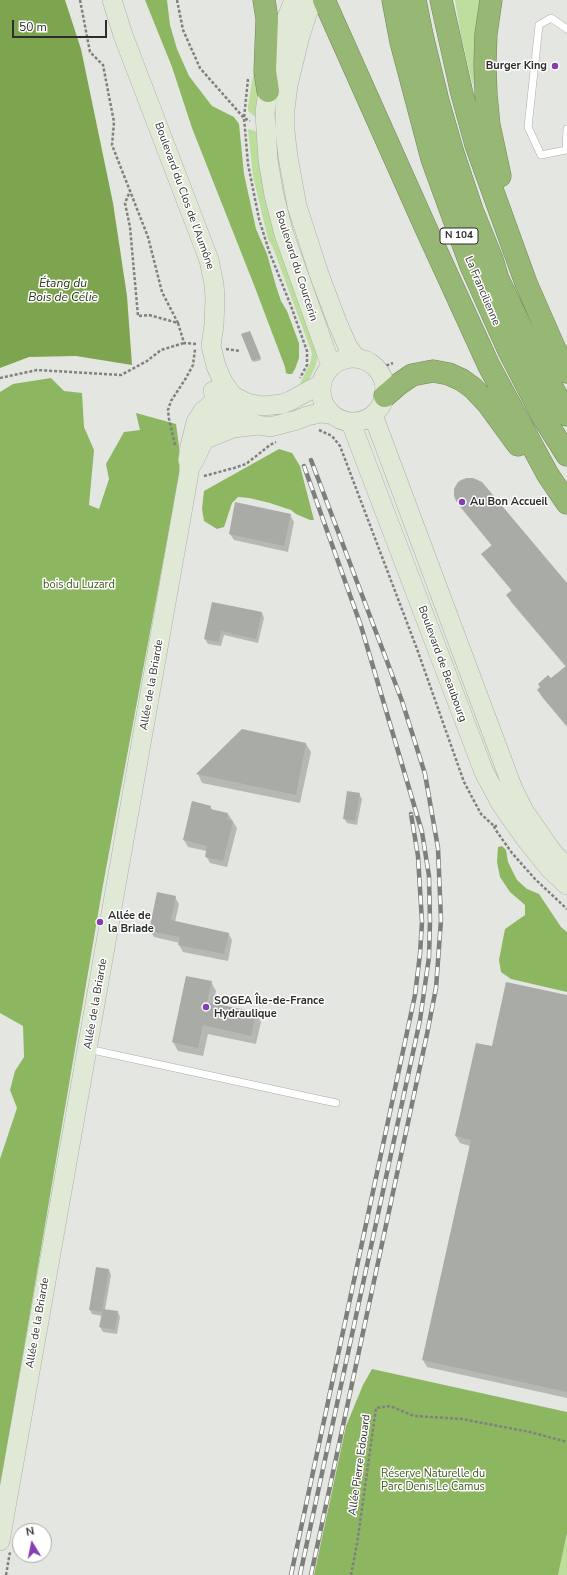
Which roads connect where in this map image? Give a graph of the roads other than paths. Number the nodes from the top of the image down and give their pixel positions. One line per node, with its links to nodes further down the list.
1 (112, 0): 19 (main road, Boulevard du Clos de l'Aumône)
2 (264, 0): 11 (highway)
3 (294, 0): 11 (main road, Boulevard du Courcerin)
4 (315, 0): 14 (main road, Boulevard du Courcerin)
5 (324, 0): 28 (highway)
6 (393, 0): 26 (highway, La Francilienne / N 104)
7 (415, 0): 21 (highway, La Francilienne / N 104)
8 (441, 0): 13 (highway)
9 (491, 0): 13 (highway)
10 (567, 29): 12 (lane)
11 (268, 91): 15 (main road, Boulevard du Courcerin)
12 (567, 129)
13 (499, 209): 16 (highway)
14 (356, 358): 15 (main road); 18 (main road)
15 (331, 366): 17 (main road)
16 (567, 372)
17 (321, 384): 19 (main road); 20 (main road)
18 (385, 396): 22 (main road); 28 (highway)
19 (225, 401): 24 (main road); 25 (main road, Allée de la Briarde); 27 (main road, Allée de la Briarde)
20 (330, 414): 23 (main road); 24 (main road)
21 (567, 415)
22 (373, 416): 23 (main road); 30 (main road, Boulevard de Beaubourg)
23 (351, 423): 31 (main road, Boulevard de Beaubourg)
24 (258, 425): 25 (main road)
25 (206, 439): 27 (main road, Allée de la Briarde)
26 (567, 455)
27 (189, 471): 32 (main road, Allée de la Briarde)
28 (548, 475): 29 (highway)
29 (567, 503)
30 (567, 868)
31 (567, 885)
32 (88, 1049): 33 (lane); 34 (main road, Allée de la Briarde)
33 (336, 1103)
34 (0, 1541)

